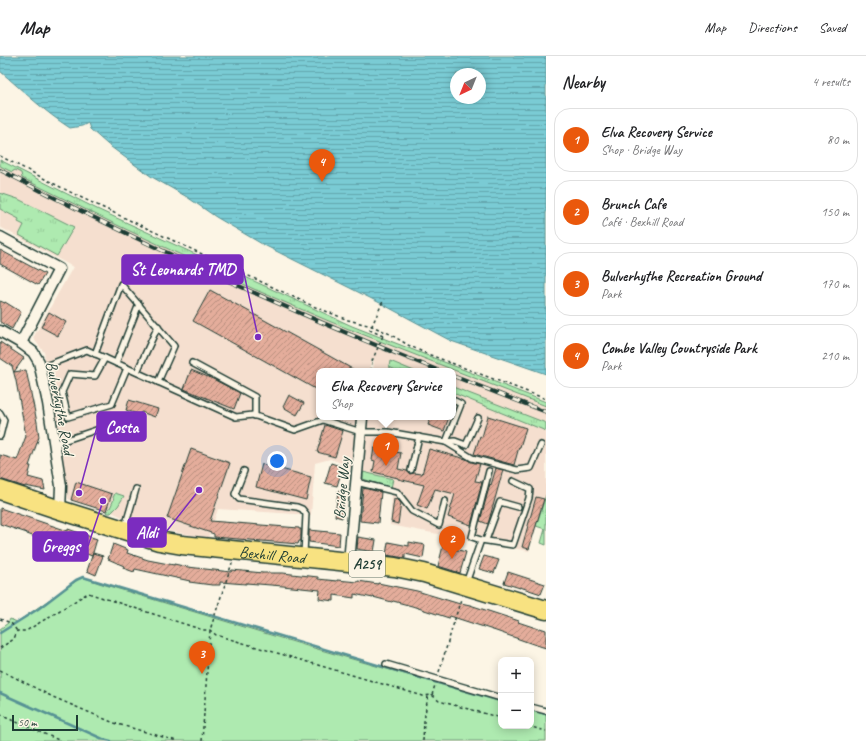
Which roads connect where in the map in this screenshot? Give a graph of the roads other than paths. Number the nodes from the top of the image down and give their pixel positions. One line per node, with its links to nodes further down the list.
1 (0, 237): 5 (street)
2 (139, 304): 3 (lane); 6 (lane); 8 (lane)
3 (158, 326): 12 (lane); 13 (lane)
4 (0, 331): 5 (street, Bulverhythe Road)
5 (21, 343): 10 (street, Bulverhythe Road)
6 (95, 354): 7 (lane); 10 (lane)
7 (105, 358): 8 (lane); 11 (lane)
8 (116, 363): 11 (lane)
9 (192, 363): 16 (lane)
10 (40, 368): 25 (street, Bulverhythe Road)
11 (127, 368): 12 (lane)
12 (137, 372): 13 (lane)
13 (158, 382): 16 (lane)
14 (456, 402): 17 (lane)
15 (0, 413): 22 (lane)
16 (255, 416): 21 (lane)
17 (456, 417)
18 (478, 418): 24 (lane)
19 (455, 420): 24 (lane)
20 (123, 421): 25 (lane)
21 (363, 422): 23 (lane); 31 (street, Bridge Way)
22 (0, 436)
23 (419, 438): 24 (lane); 27 (lane)
24 (446, 442): 26 (lane)
25 (54, 444): 36 (street, Bulverhythe Road)
26 (541, 445)
27 (411, 470)
28 (490, 470): 38 (lane)
29 (244, 471): 39 (lane)
30 (513, 481): 38 (lane)
31 (356, 482): 34 (lane); 40 (street, Bridge Way)
32 (136, 489): 37 (lane)
33 (0, 490): 36 (highway, Bexhill Road / A259)
34 (445, 501)
35 (518, 507): 38 (lane)
36 (60, 510): 37 (highway, Bexhill Road / A259)
37 (124, 530): 39 (highway, Bexhill Road / A259)
38 (484, 540): 41 (lane)
39 (304, 557): 40 (highway, Bexhill Road / A259)
40 (350, 562): 41 (highway, Bexhill Road / A259)
41 (465, 586): 42 (highway, Bexhill Road / A259)
42 (546, 610)
43 (386, 664): 44 (lane)
44 (498, 697)
45 (534, 708): 46 (lane)
46 (546, 711)

